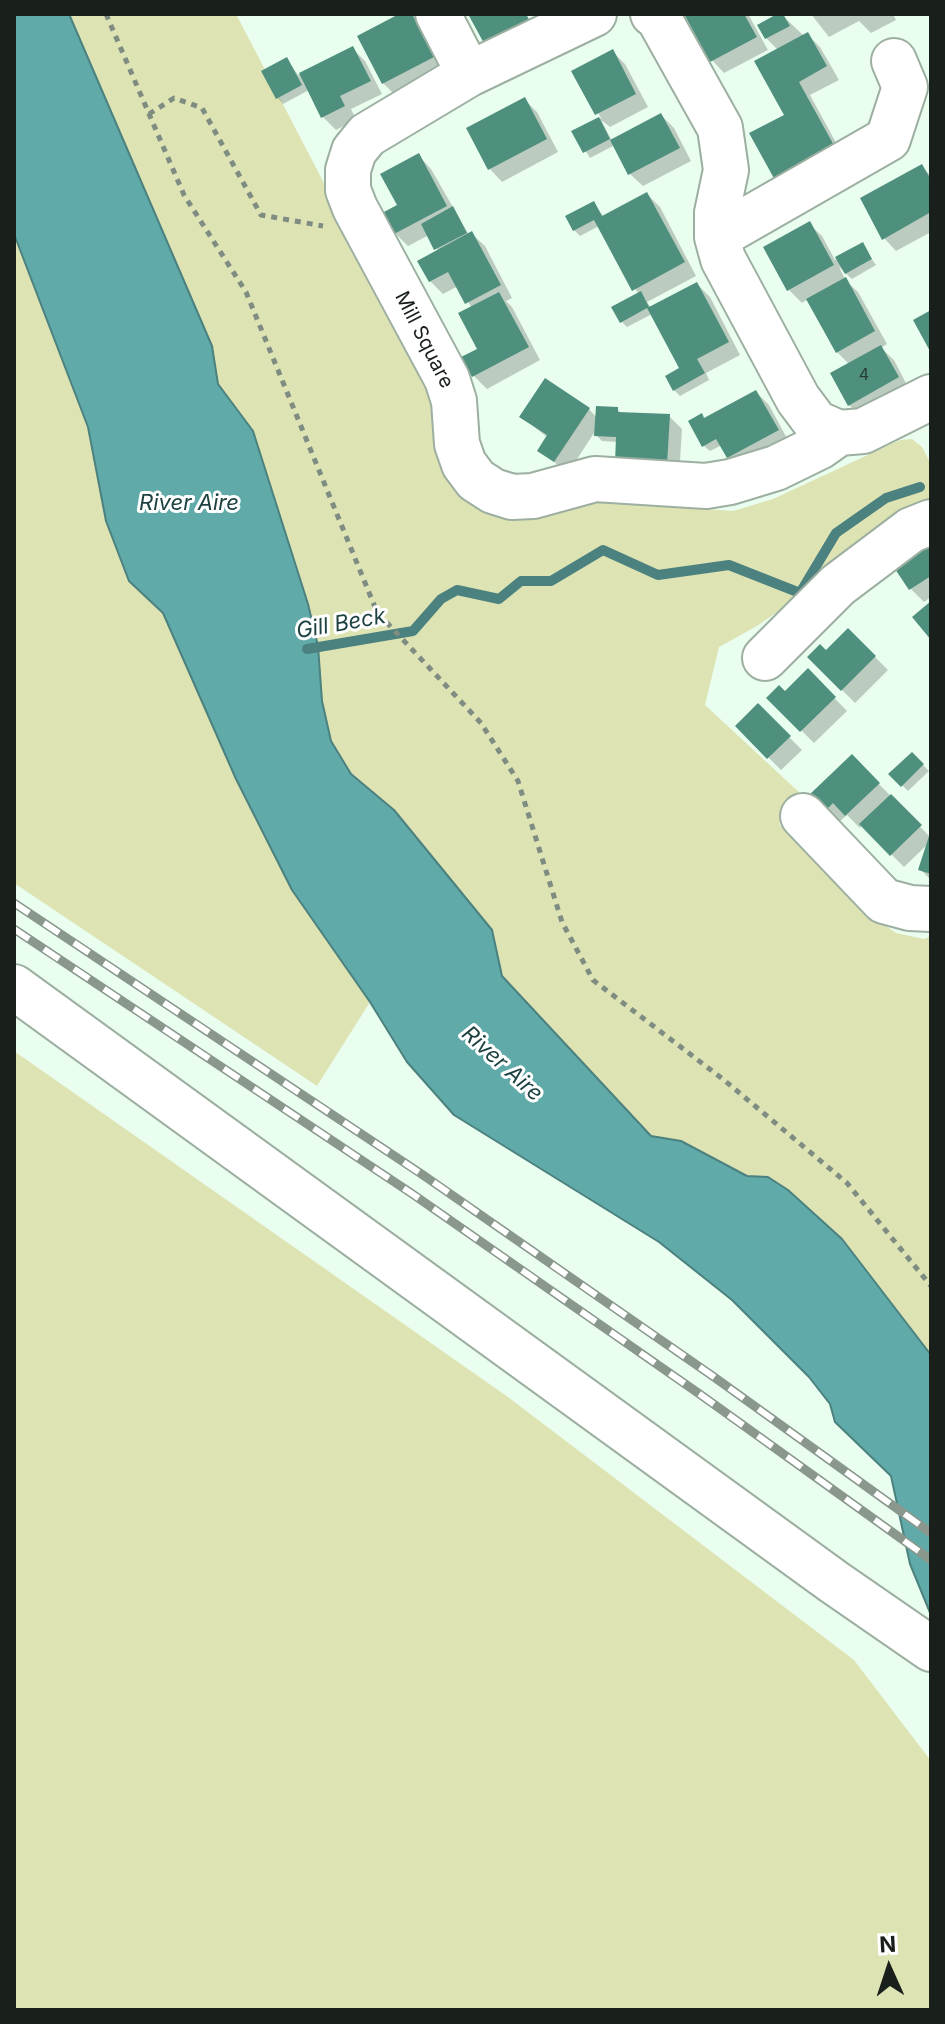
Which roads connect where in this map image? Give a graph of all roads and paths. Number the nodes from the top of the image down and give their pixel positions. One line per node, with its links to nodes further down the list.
1 (106, 14): 7 (path)
2 (438, 14): 6 (street)
3 (594, 14): 6 (street, Mill Square)
4 (653, 14): 9 (street)
5 (894, 61): 9 (street)
6 (469, 74): 8 (street, Mill Square)
7 (149, 114): 8 (path); 17 (path)
8 (355, 208): 11 (street, Mill Square)
9 (717, 237): 11 (street)
10 (931, 398): 11 (street, Mill Square)
11 (839, 433)
12 (931, 522): 13 (street)
13 (765, 658)
14 (803, 816): 15 (street)
15 (931, 909)
16 (14, 987): 18 (street)
17 (931, 1286)
18 (931, 1649)

